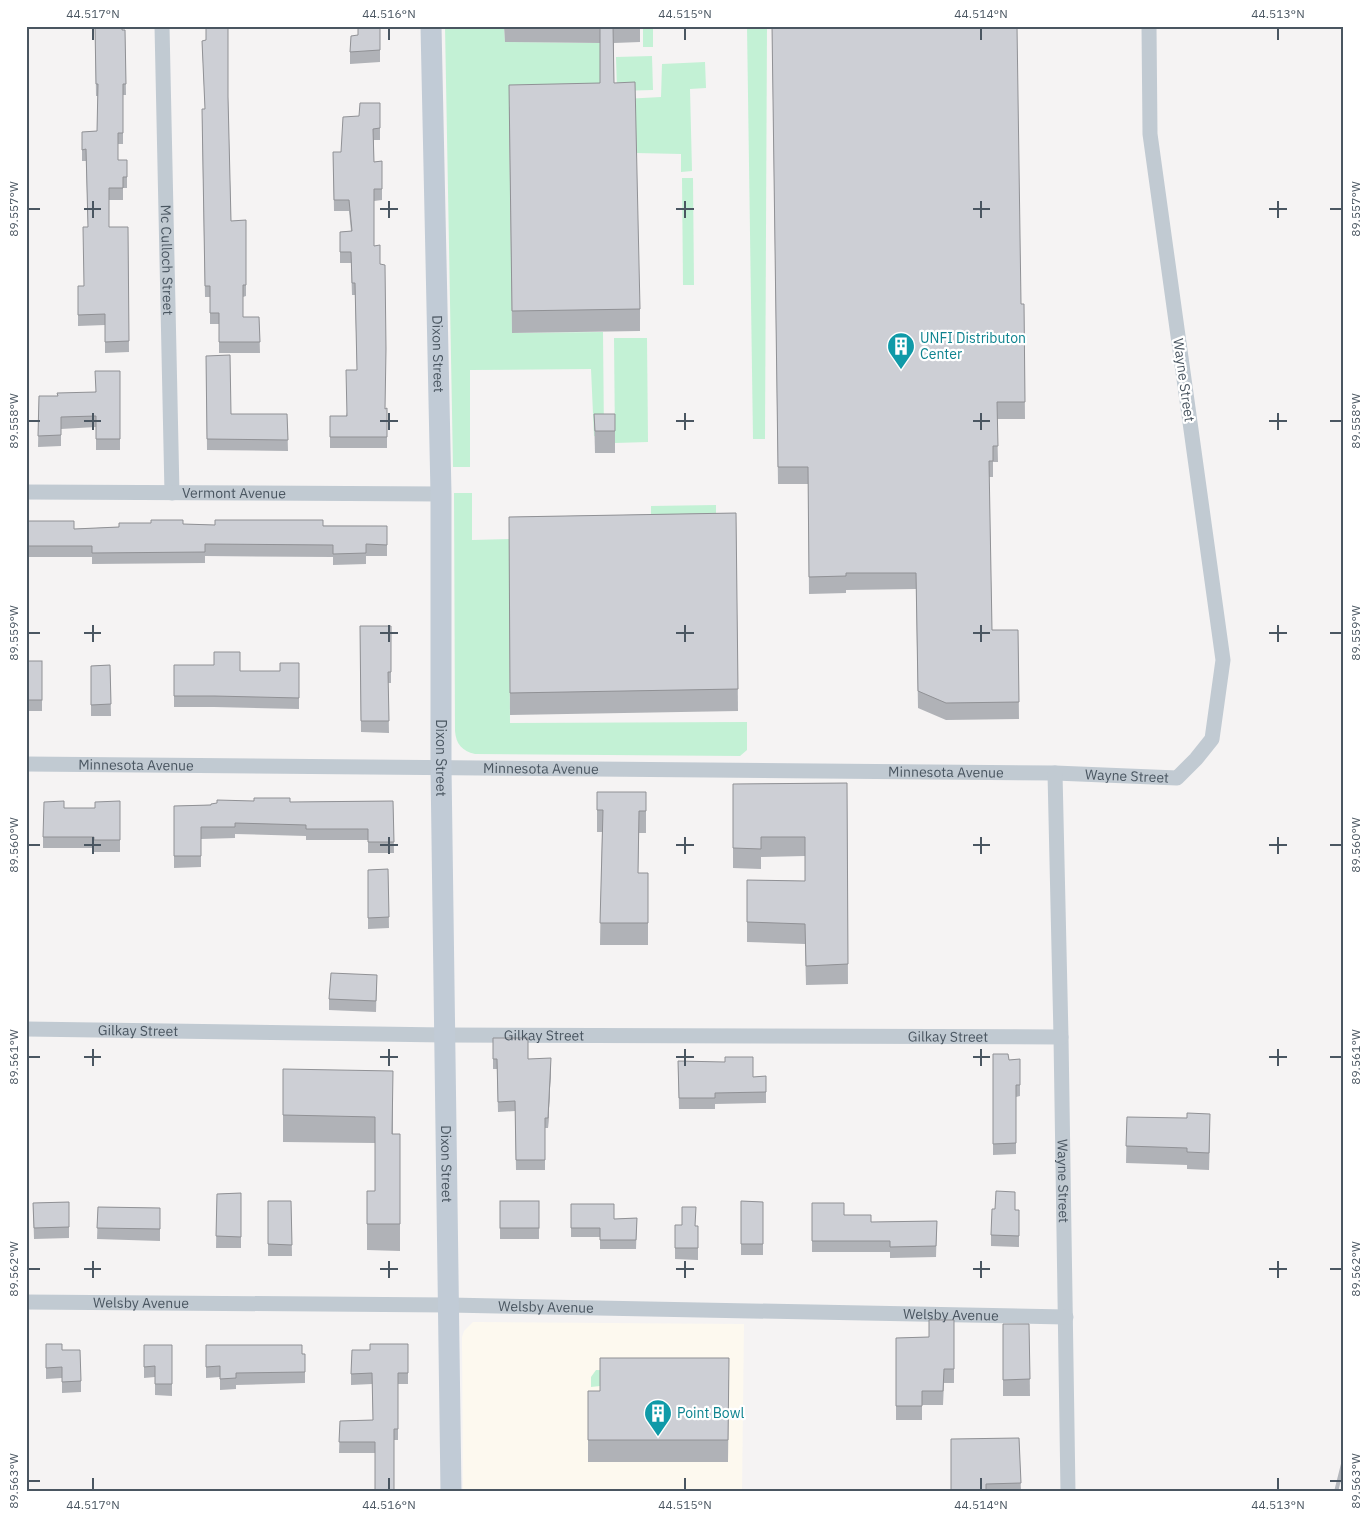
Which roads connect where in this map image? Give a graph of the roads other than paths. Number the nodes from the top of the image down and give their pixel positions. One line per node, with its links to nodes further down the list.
1 (162, 26): 5 (street, Mc Culloch Street)
2 (431, 26): 6 (street, Dixon Street)
3 (1149, 26): 9 (street, Wayne Street)
4 (26, 492): 5 (street, Vermont Avenue)
5 (172, 493): 6 (street, Vermont Avenue)
6 (441, 494): 8 (street, Dixon Street)
7 (26, 764): 8 (street, Minnesota Avenue)
8 (441, 767): 9 (street, Minnesota Avenue); 11 (street, Dixon Street)
9 (1055, 773): 12 (street, Wayne Street)
10 (26, 1029): 11 (street, Gilkay Street)
11 (445, 1035): 12 (street, Gilkay Street); 14 (street, Dixon Street)
12 (1062, 1037): 15 (street, Wayne Street)
13 (26, 1302): 14 (street, Welsby Avenue)
14 (449, 1304): 15 (street, Welsby Avenue); 16 (street, Dixon Street)
15 (1066, 1317): 17 (street, Wayne Street)
16 (451, 1492)
17 (1068, 1492)

